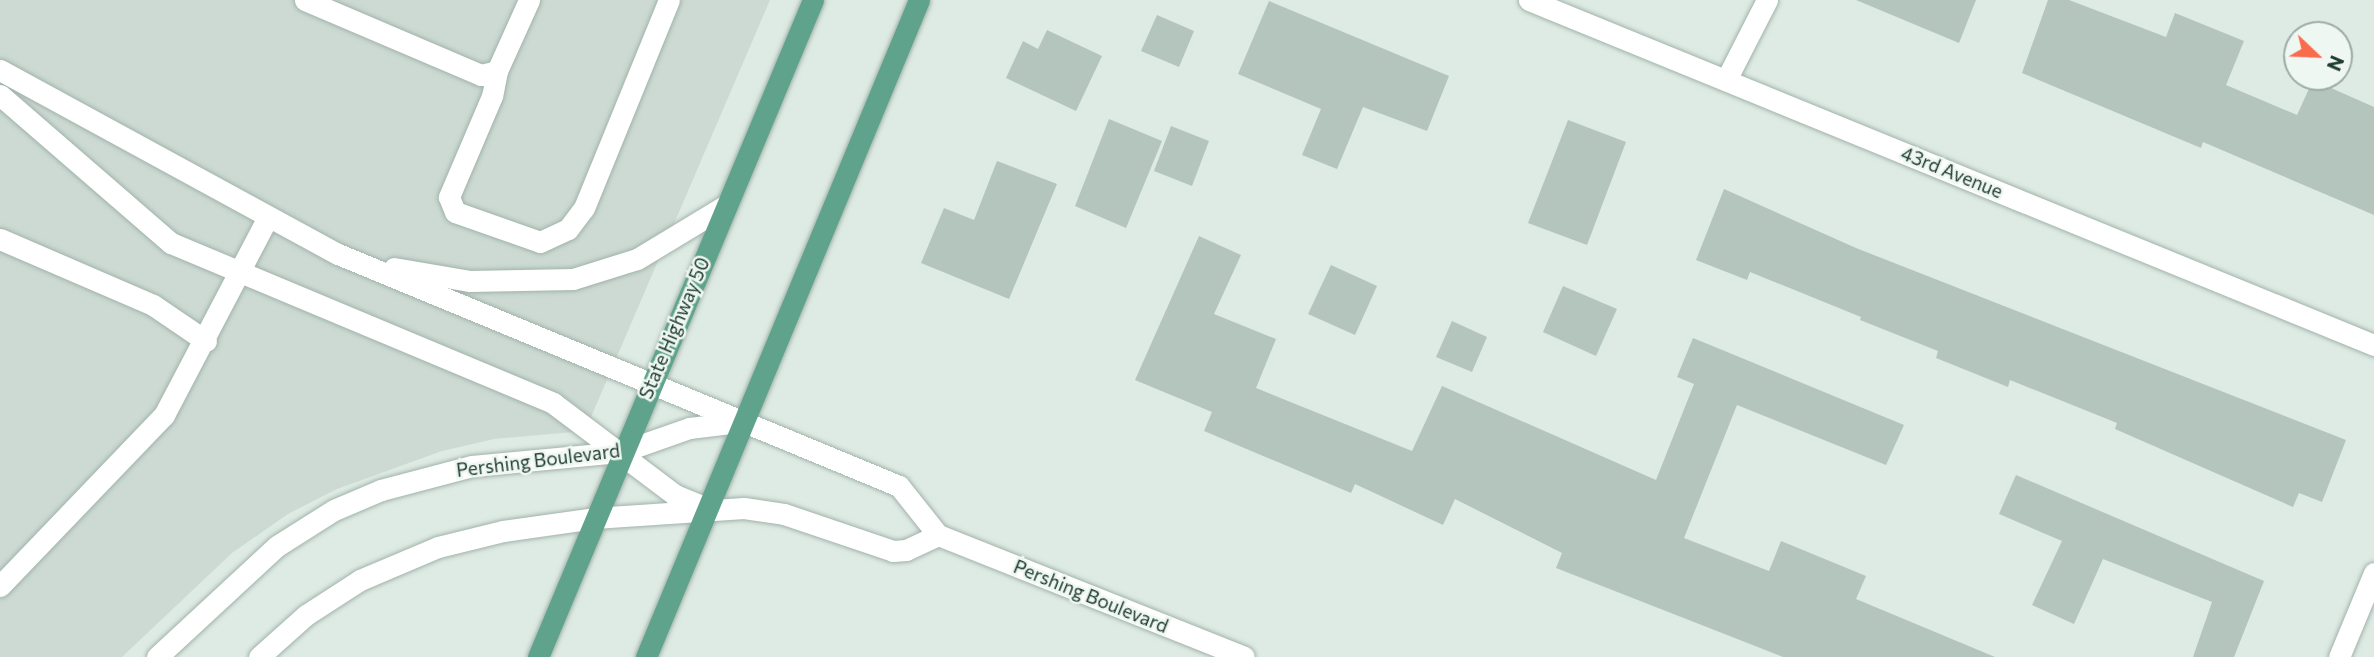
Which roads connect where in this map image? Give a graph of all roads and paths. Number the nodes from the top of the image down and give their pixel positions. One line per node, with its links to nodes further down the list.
1 (306, 0): 9 (street)
2 (529, 0): 9 (street)
3 (669, 0): 9 (street)
4 (813, 0): 12 (main road, State Highway 50)
5 (919, 0): 20 (main road)
6 (1529, 0): 10 (street, 43rd Avenue)
7 (1767, 0): 10 (street)
8 (0, 70): 13 (street)
9 (497, 71)
10 (1726, 80): 18 (street, 43rd Avenue)
11 (0, 95): 16 (street)
12 (726, 205): 15 (street); 19 (main road, State Highway 50)
13 (268, 217): 15 (street); 16 (street)
14 (0, 239): 17 (street)
15 (338, 254): 19 (street)
16 (239, 274): 17 (street); 21 (street)
17 (206, 341): 26 (street)
18 (2374, 345)
19 (650, 384): 20 (street); 21 (main road, State Highway 50)
20 (745, 422): 21 (street, Pershing Boulevard); 22 (main road); 24 (street, Pershing Boulevard)
21 (621, 452): 22 (street); 23 (main road, State Highway 50); 27 (street, Pershing Boulevard)
22 (709, 509): 23 (street); 24 (street); 30 (main road)
23 (594, 518): 28 (street); 29 (main road, State Highway 50)
24 (938, 535): 31 (street, Pershing Boulevard)
25 (2374, 573): 32 (street)
26 (0, 586)
27 (157, 657)
28 (259, 657)
29 (538, 657)
30 (646, 657)
31 (1244, 657)
32 (2339, 657)

